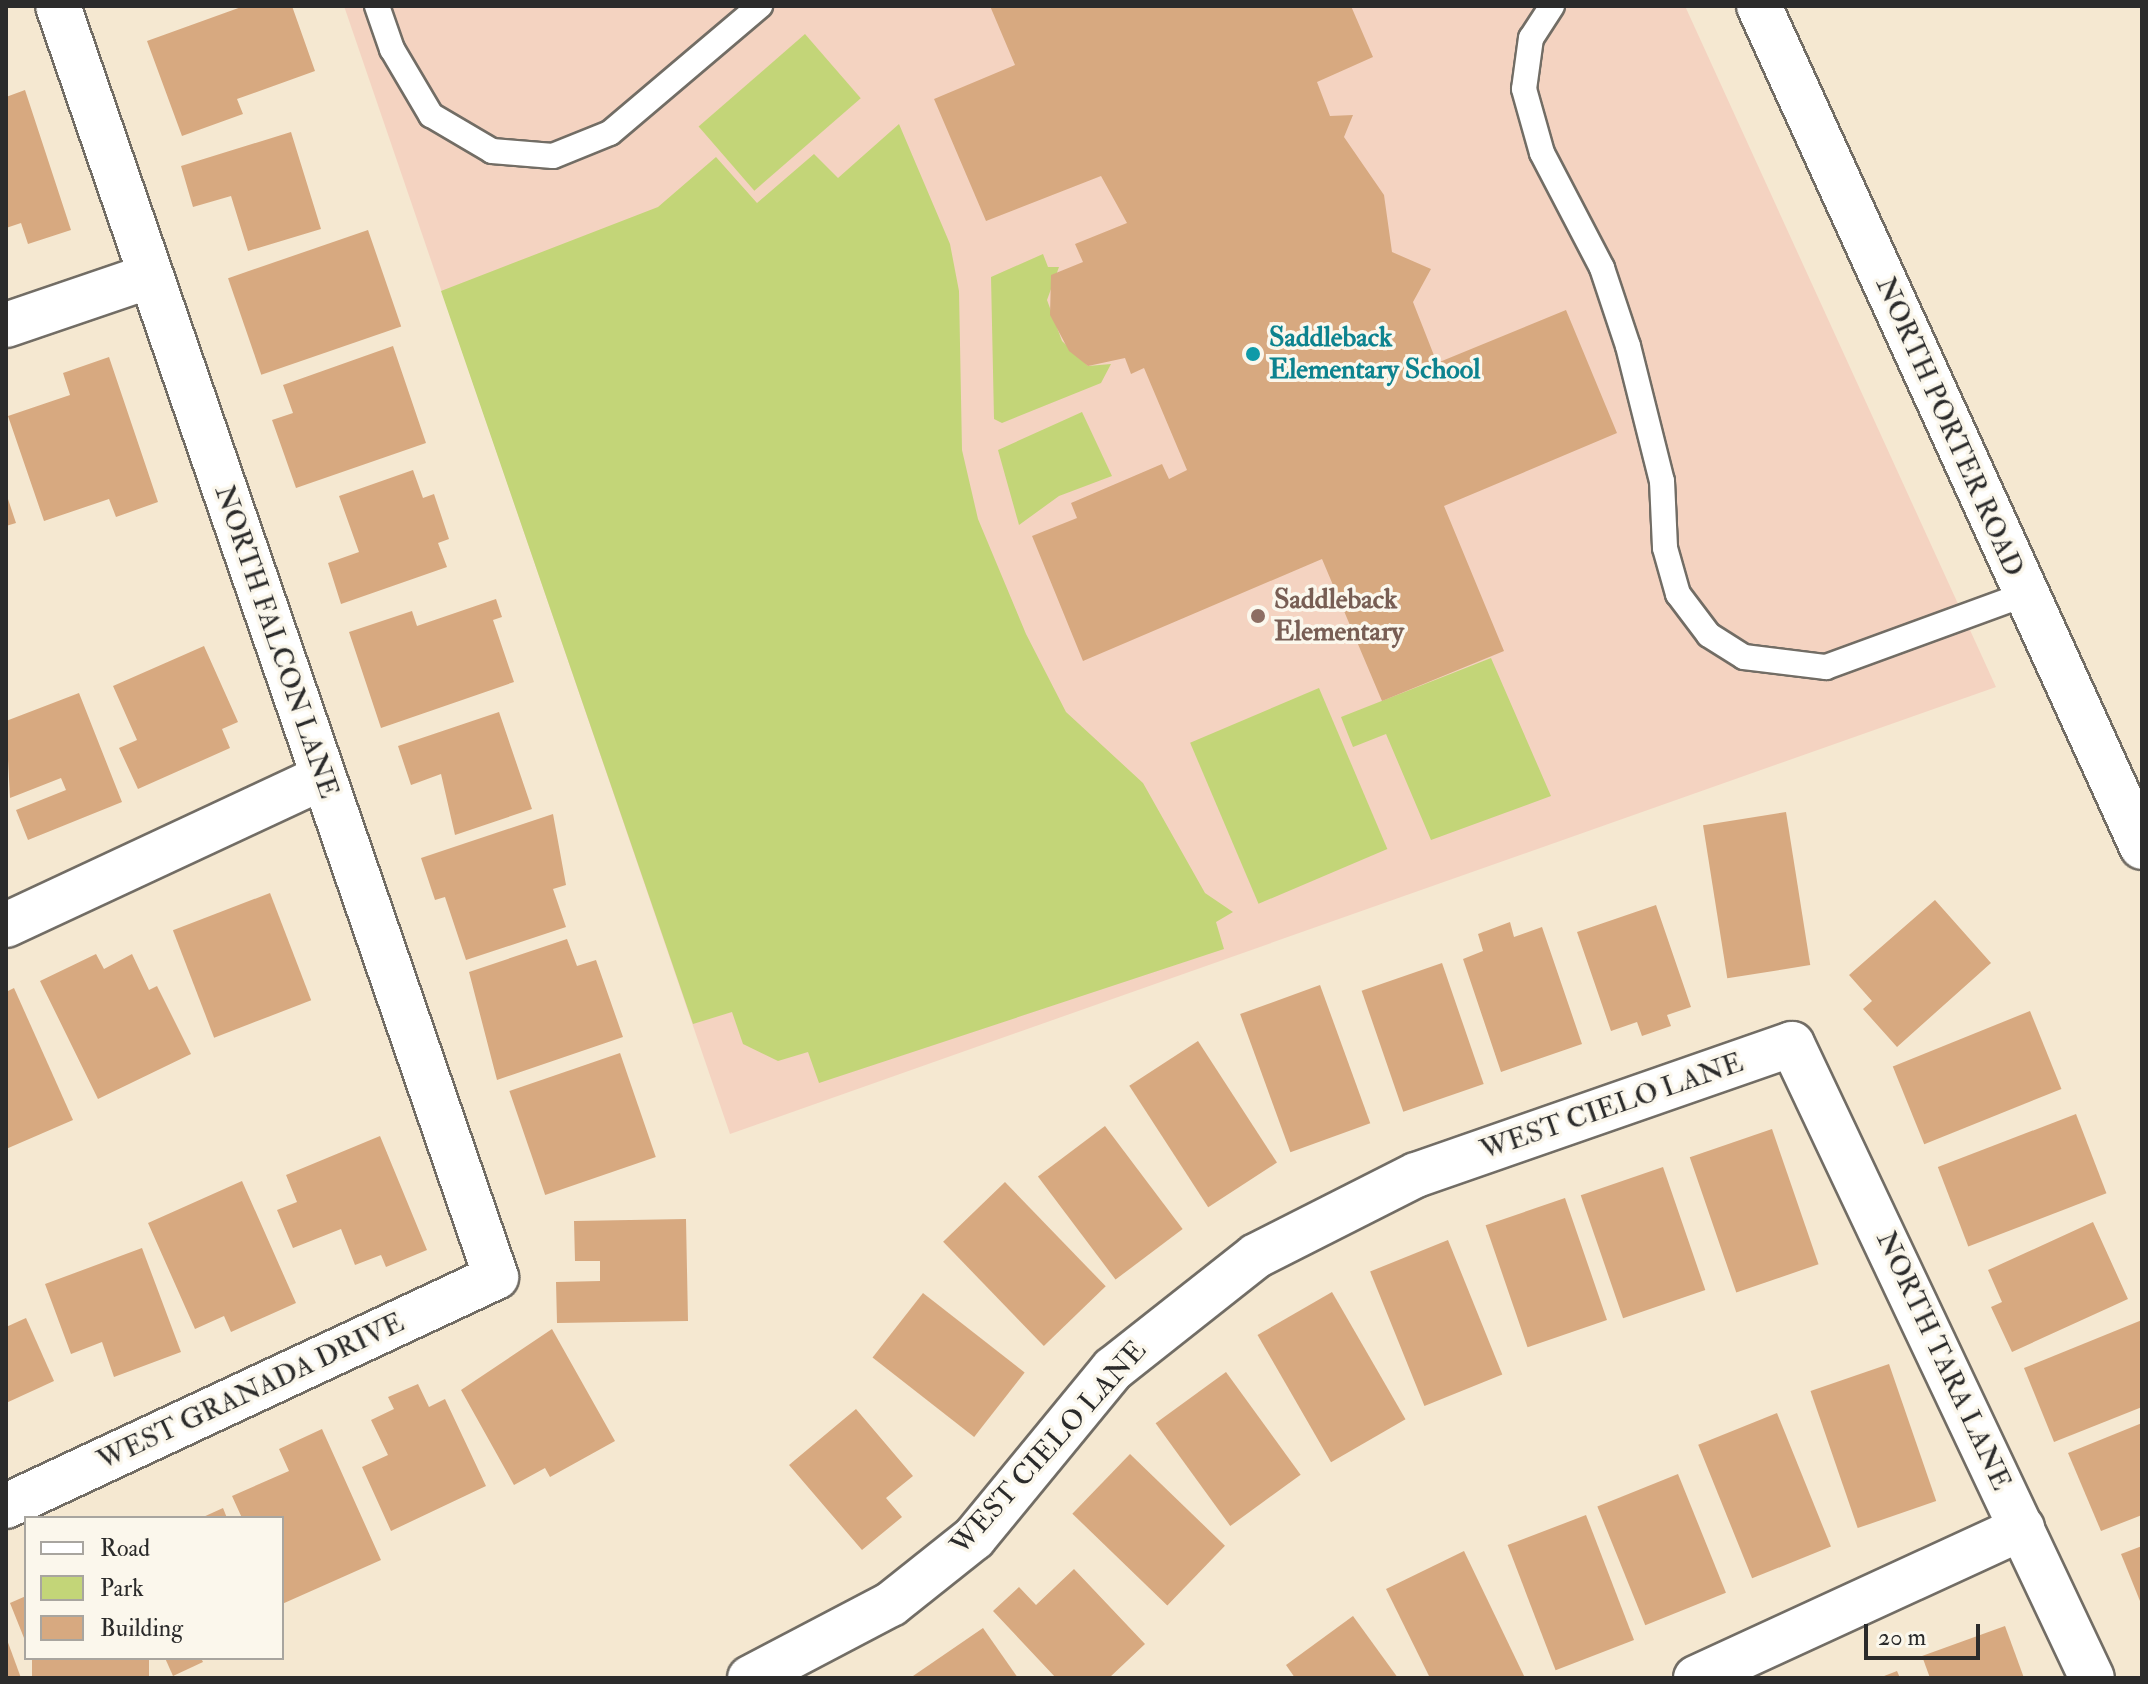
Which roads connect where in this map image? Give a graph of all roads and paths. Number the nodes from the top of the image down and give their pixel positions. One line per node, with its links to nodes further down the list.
1 (58, 6): 6 (street, NORTH FALCON LANE)
2 (377, 6): 3 (lane)
3 (760, 6)
4 (1552, 6): 8 (lane)
5 (1759, 6): 8 (street, NORTH PORTER ROAD)
6 (150, 276): 7 (street); 9 (street, NORTH FALCON LANE)
7 (6, 325)
8 (2025, 594): 10 (street, NORTH PORTER ROAD)
9 (323, 777): 11 (street); 13 (street, NORTH FALCON LANE)
10 (2142, 847)
11 (6, 925)
12 (1792, 1044): 15 (street, NORTH TARA LANE); 16 (street, WEST CIELO LANE)
13 (496, 1277): 14 (street, WEST GRANADA DRIVE)
14 (6, 1506)
15 (2022, 1528): 17 (street); 18 (street, NORTH TARA LANE)
16 (750, 1678)
17 (1696, 1678)
18 (2092, 1678)

